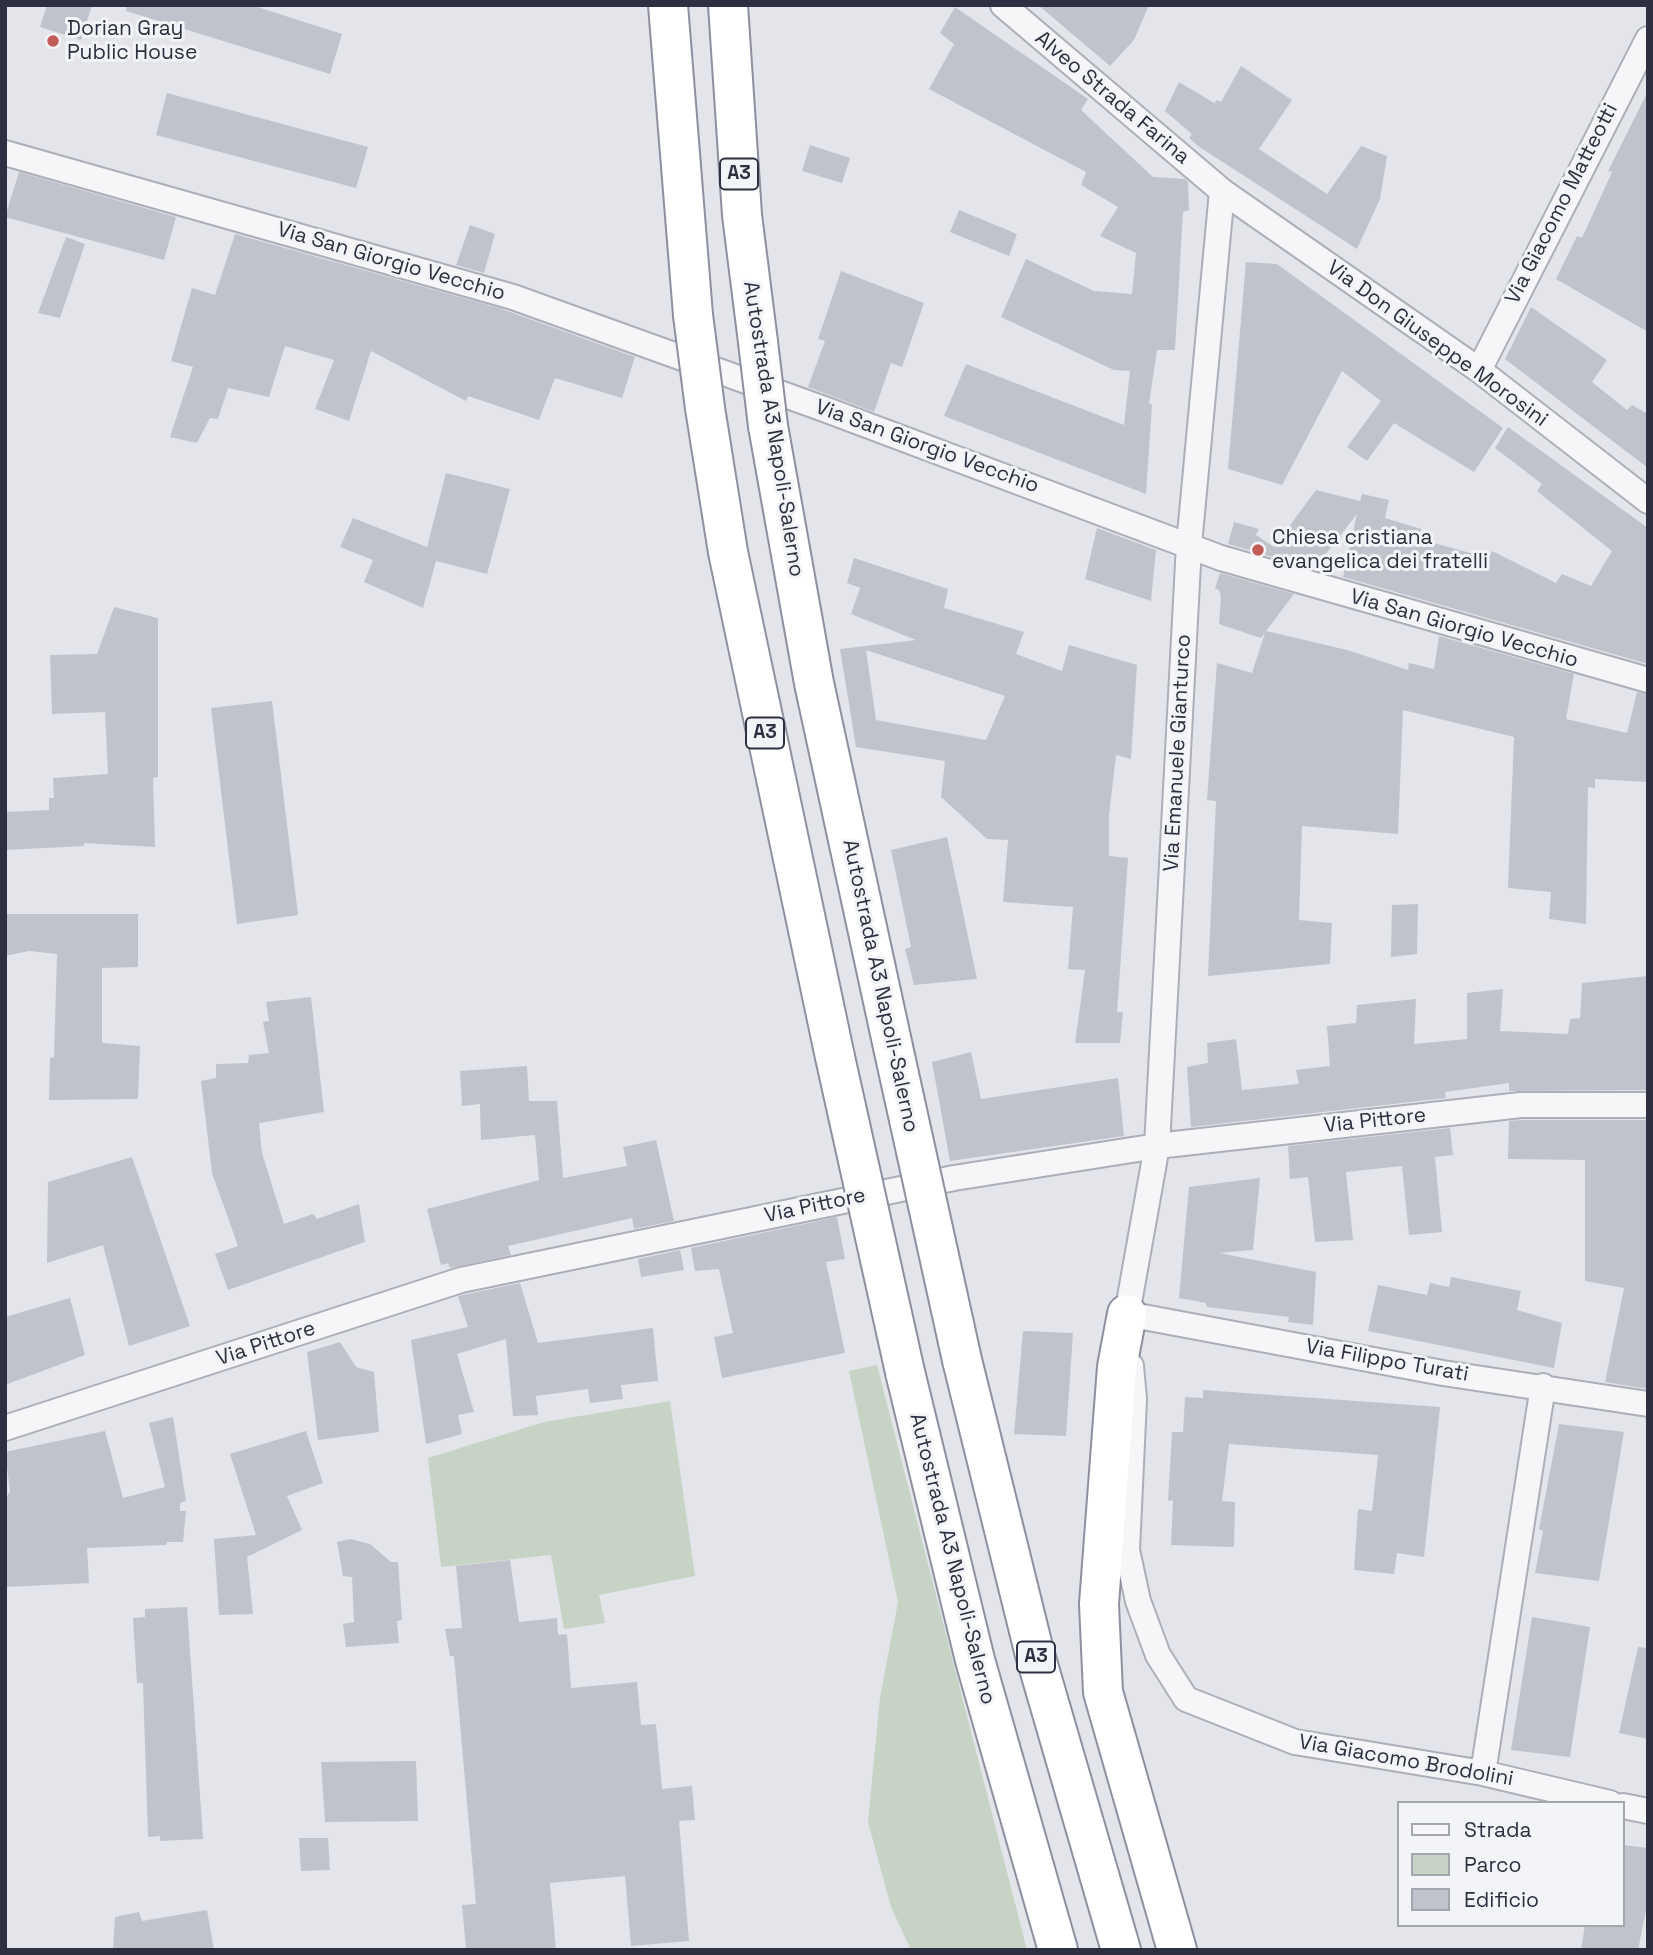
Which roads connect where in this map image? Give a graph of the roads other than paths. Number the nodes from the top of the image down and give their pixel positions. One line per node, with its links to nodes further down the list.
1 (668, 5): 21 (highway, Autostrada A3 Napoli-Salerno / A3, bridge)
2 (728, 5): 22 (highway, Autostrada A3 Napoli-Salerno / A3, bridge)
3 (1003, 5): 6 (street, Alveo Strada Farina)
4 (1648, 39): 7 (street, Via Giacomo Matteotti)
5 (5, 153): 9 (street, Via San Giorgio Vecchio)
6 (1222, 191): 7 (street, Via Don Giuseppe Morosini); 9 (street, Via Emanuele Gianturco)
7 (1479, 370): 8 (street, Via Don Giuseppe Morosini)
8 (1648, 501)
9 (1189, 545): 10 (street, Via San Giorgio Vecchio); 12 (street, Via Emanuele Gianturco)
10 (1648, 680)
11 (1648, 1105): 12 (street, Via Pittore)
12 (1157, 1146): 13 (street, Via Emanuele Gianturco); 16 (street, Via Pittore)
13 (1127, 1314): 14 (street, Via Filippo Turati); 17 (street, Via Giacomo Brodolini); 23 (highway)
14 (1543, 1386): 15 (street, Via Filippo Turati); 17 (street)
15 (1648, 1404)
16 (5, 1427)
17 (1483, 1773): 18 (street, Via Giacomo Brodolini)
18 (1602, 1801)
19 (1625, 1806): 20 (street)
20 (1648, 1811)
21 (1058, 1950)
22 (1121, 1950)
23 (1177, 1950)

